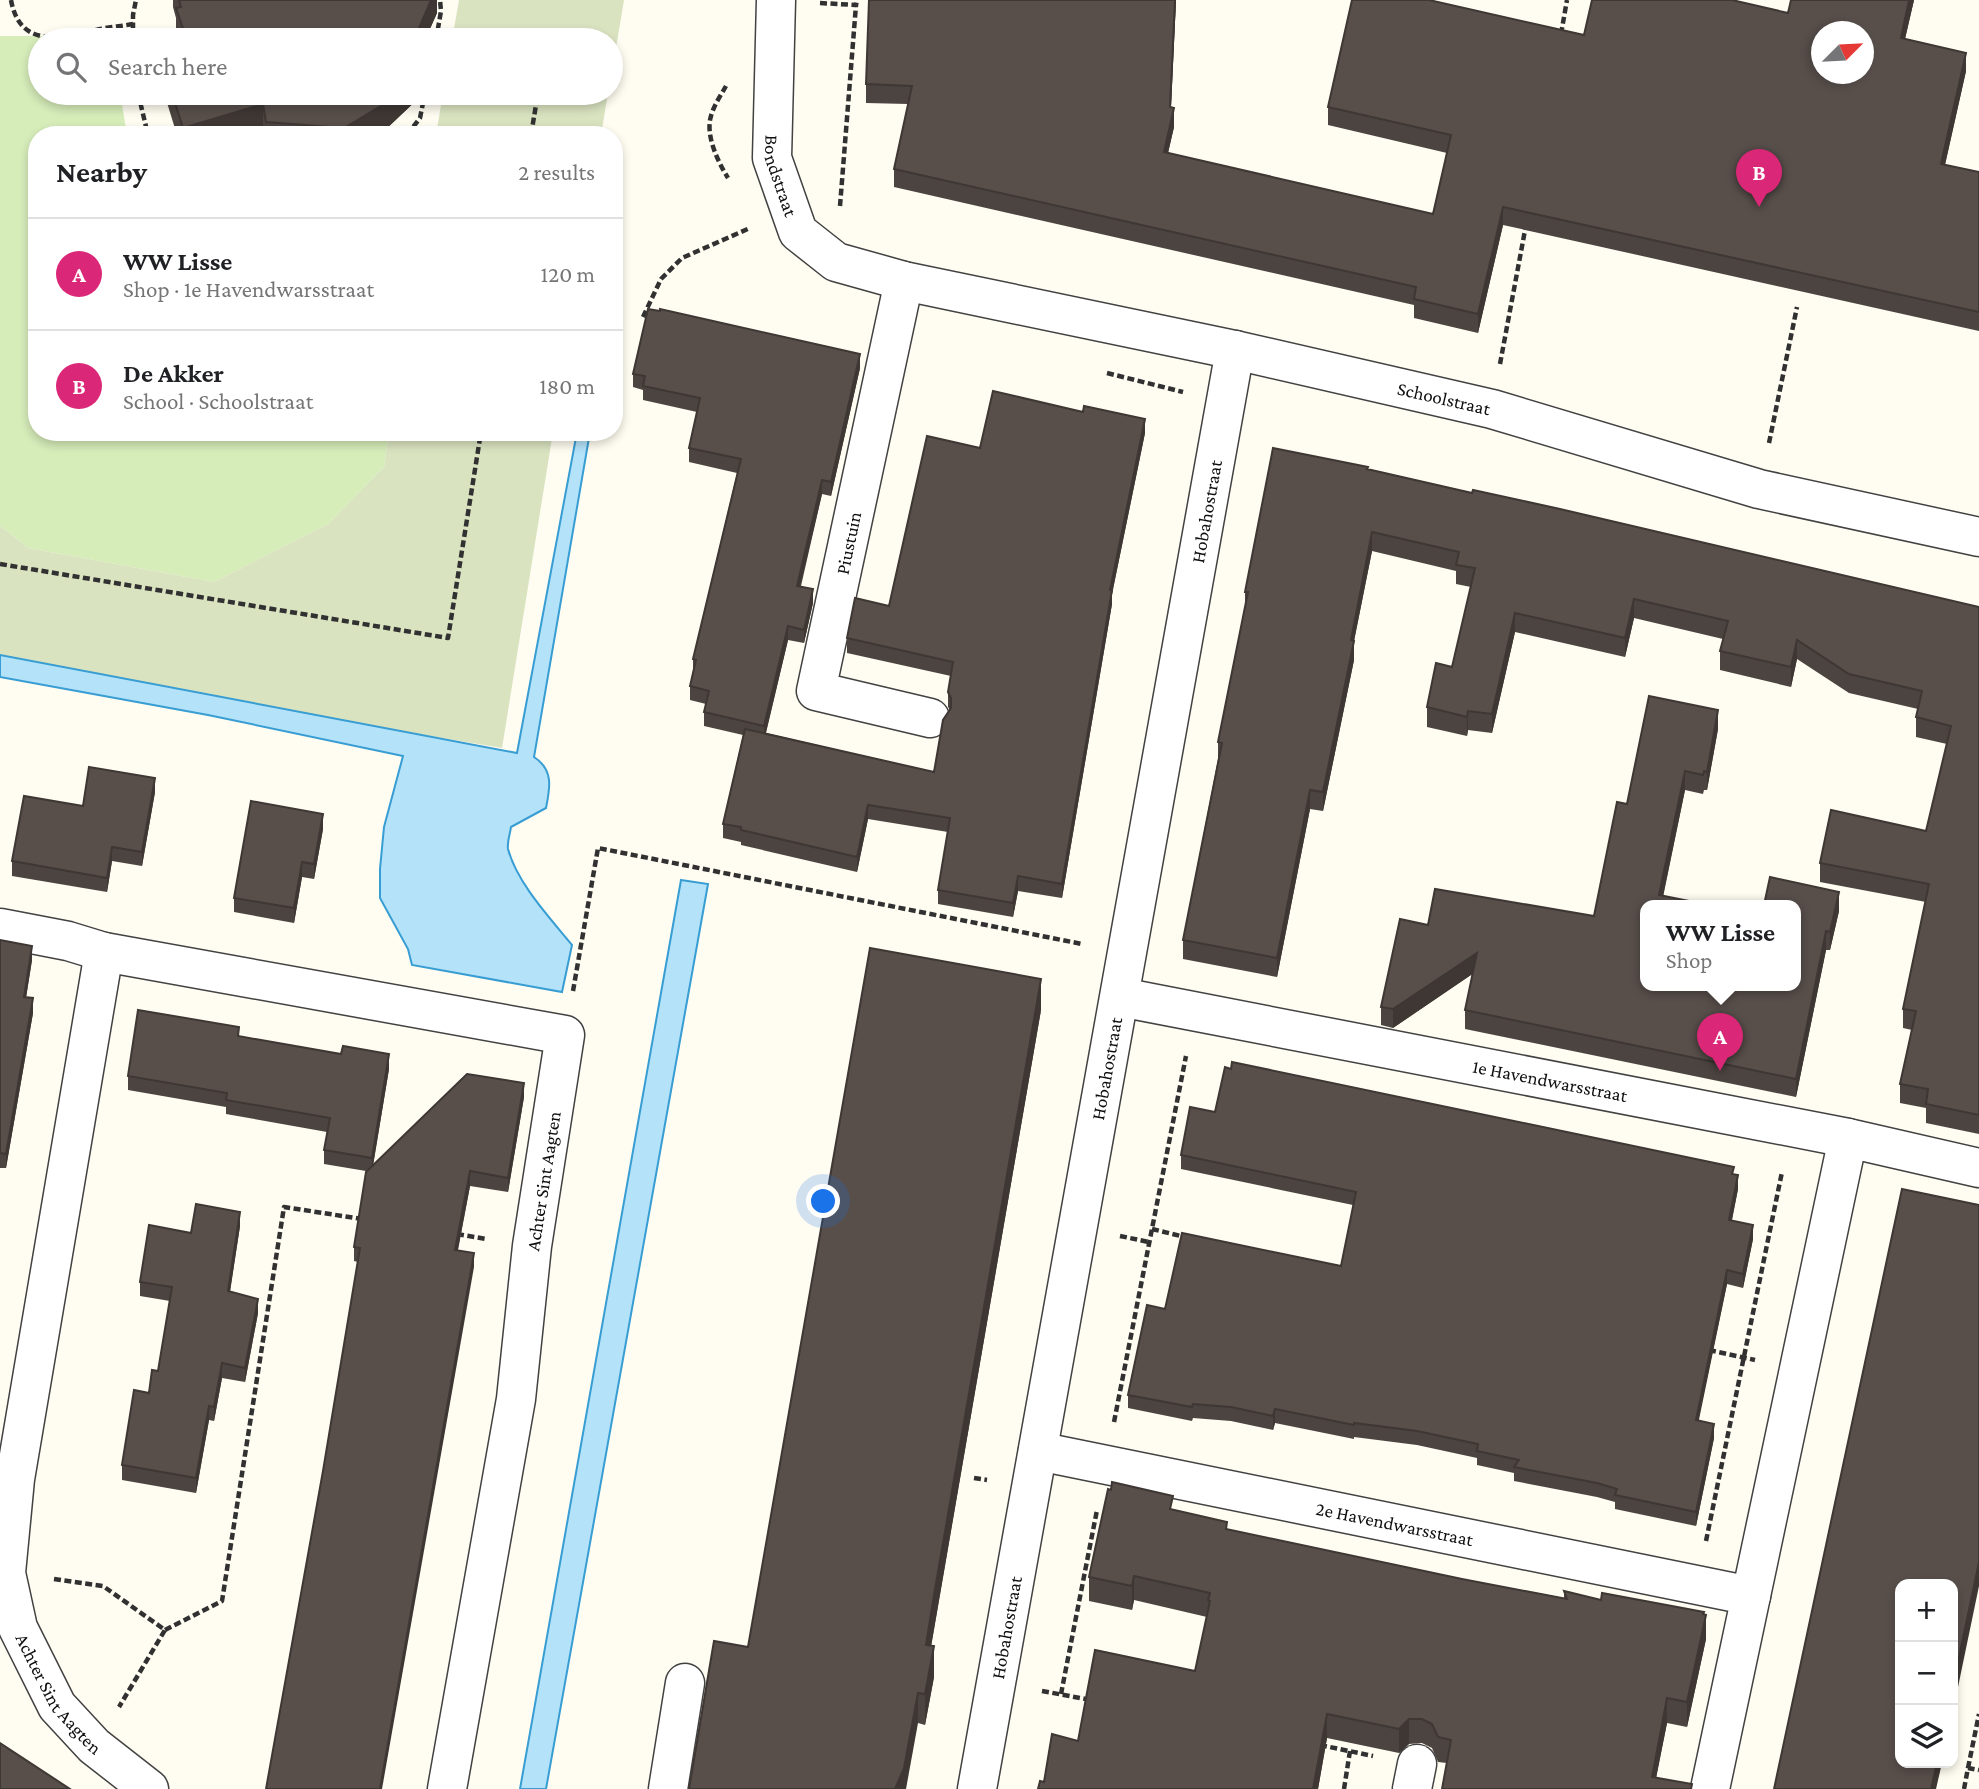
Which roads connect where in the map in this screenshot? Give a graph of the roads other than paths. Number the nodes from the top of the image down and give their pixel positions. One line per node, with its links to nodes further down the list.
1 (776, 0): 2 (street, Bondstraat)
2 (904, 281): 3 (street, Schoolstraat); 5 (street, Piustuin)
3 (1236, 351): 4 (street, Schoolstraat); 8 (street, Hobahostraat)
4 (1979, 537)
5 (930, 718)
6 (0, 928): 7 (street)
7 (104, 952): 14 (street, Achter Sint Aagten); 15 (street, Achter Sint Aagten)
8 (1119, 997): 9 (street, 1e Havendwarsstraat); 11 (street, Hobahostraat)
9 (1848, 1138): 10 (street, 1e Havendwarsstraat); 12 (street)
10 (1979, 1168)
11 (1038, 1451): 12 (street, 2e Havendwarsstraat); 17 (street, Hobahostraat)
12 (1751, 1596): 18 (street)
13 (685, 1683): 16 (street)
14 (149, 1789)
15 (447, 1789)
16 (668, 1789)
17 (977, 1789)
18 (1710, 1789)

